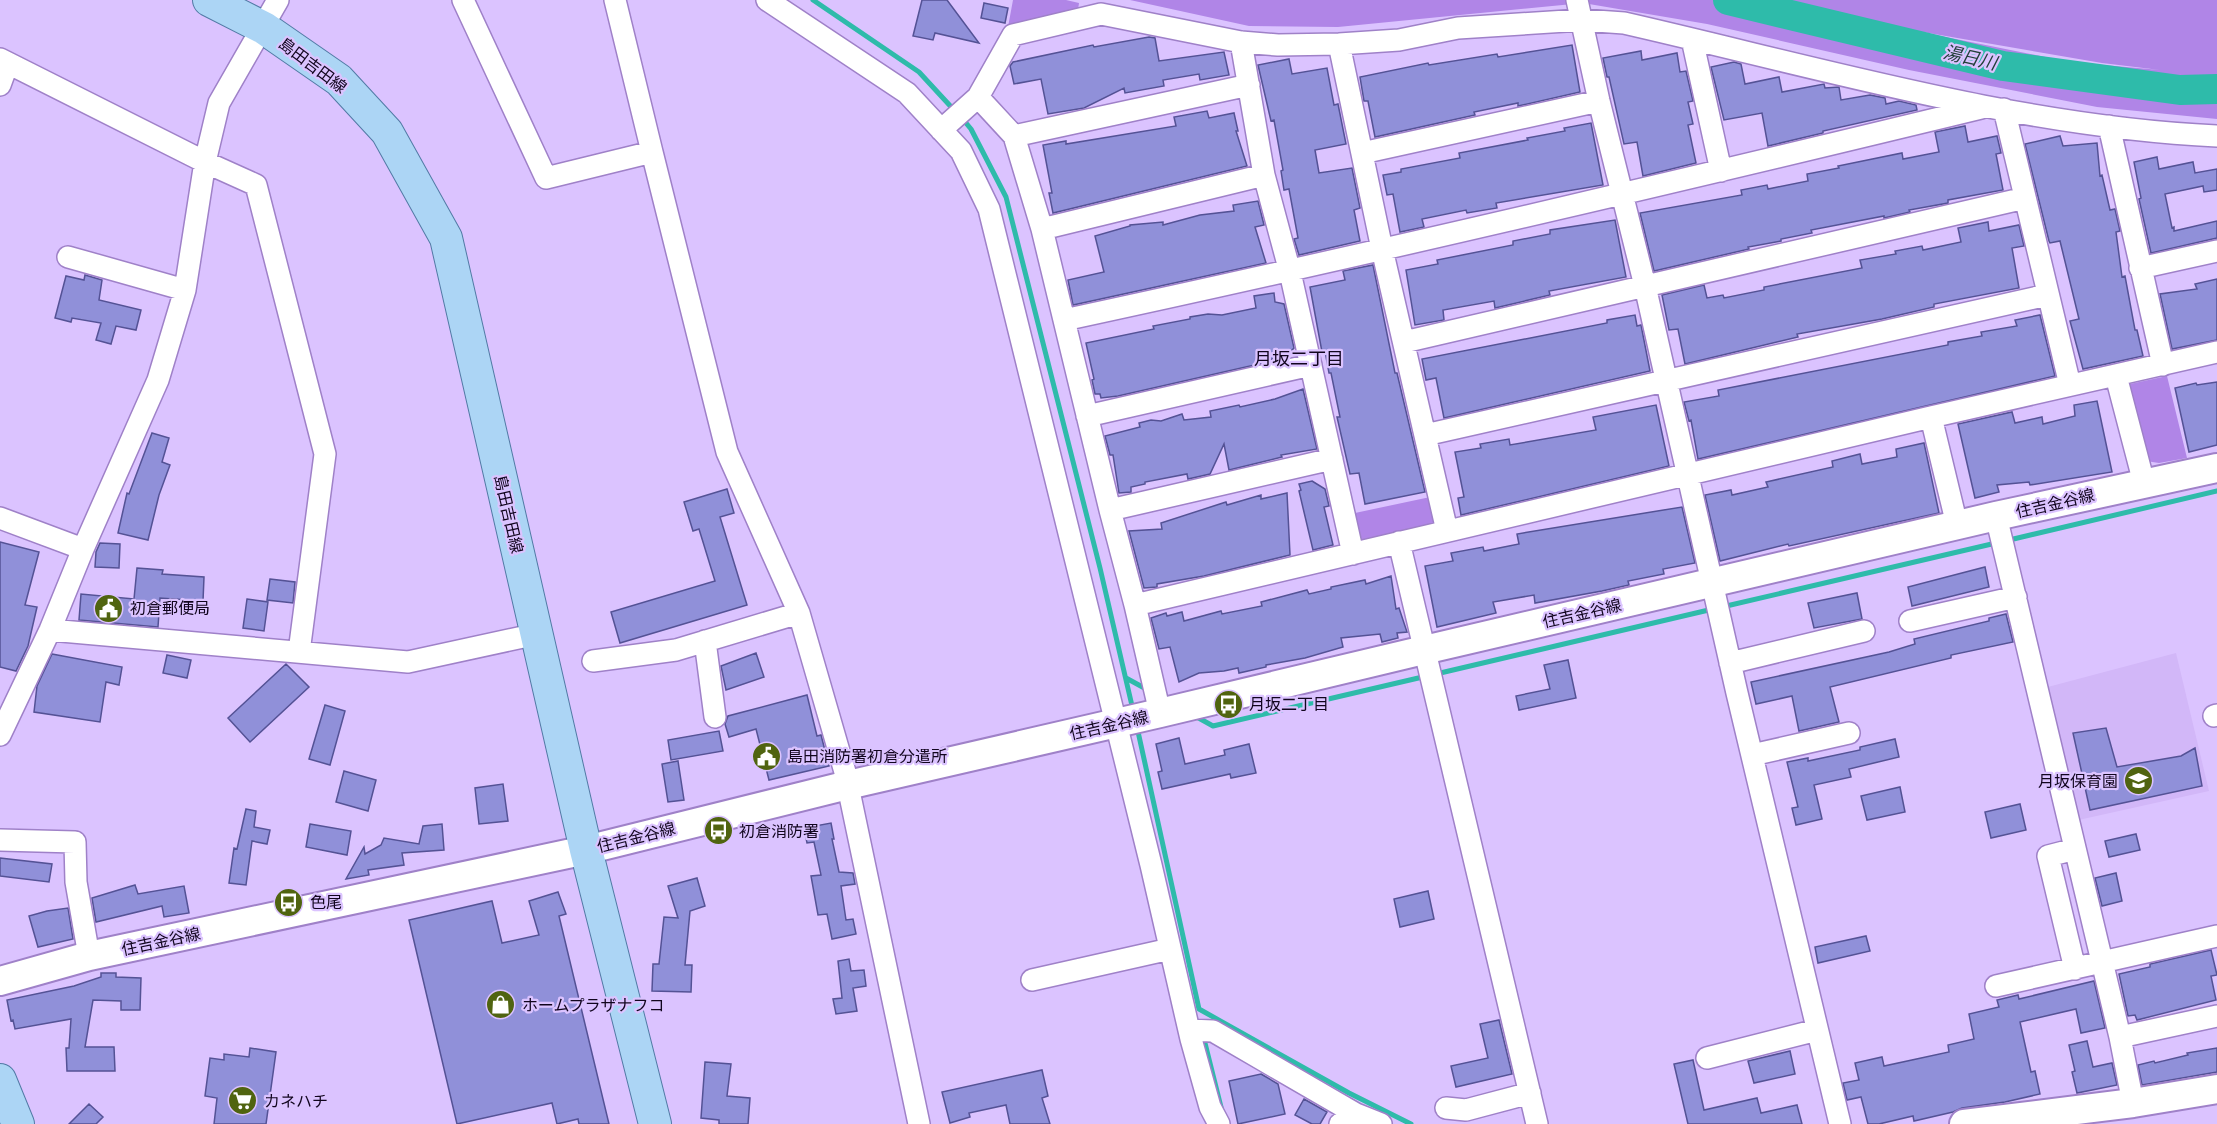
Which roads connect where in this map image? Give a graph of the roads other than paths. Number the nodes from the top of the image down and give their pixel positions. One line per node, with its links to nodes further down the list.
1 (209, 0): 7 (main road, 島田吉田線)
2 (278, 0): 7 (street)
3 (464, 0): 21 (street)
4 (615, 0): 21 (street)
5 (767, 0): 18 (street)
6 (1580, 10): 8 (street); 10 (street); 15 (street)
7 (264, 28): 23 (street); 67 (main road, 島田吉田線)
8 (1692, 39): 16 (street); 24 (street)
9 (1241, 42): 10 (street); 13 (street); 14 (street)
10 (1339, 44): 22 (street)
11 (4, 61): 12 (street); 23 (street)
12 (0, 84)
13 (1249, 85): 19 (street); 25 (street)
14 (978, 97): 18 (street); 19 (street)
15 (1599, 101): 22 (street); 26 (street)
16 (1997, 108): 17 (street); 24 (street); 27 (street)
17 (2109, 126): 20 (street); 32 (street)
18 (941, 130): 73 (street)
19 (1014, 136): 28 (street)
20 (2217, 136)
21 (652, 152): 63 (street)
22 (1362, 153): 29 (street)
23 (205, 162): 35 (street); 69 (street)
24 (1721, 171): 26 (street)
25 (1264, 175): 28 (street); 33 (street)
26 (1621, 195): 29 (street); 34 (street)
27 (2025, 198): 34 (street); 36 (street)
28 (1042, 229): 37 (street)
29 (1382, 249): 33 (street); 38 (street)
30 (2217, 251): 32 (street)
31 (68, 257): 35 (street)
32 (2140, 268): 41 (street)
33 (1290, 272): 37 (street); 40 (street)
34 (1645, 286): 38 (street); 43 (street)
35 (185, 290): 58 (street)
36 (2047, 294): 43 (street); 44 (street)
37 (1064, 320): 45 (street)
38 (1404, 342): 47 (street)
39 (2217, 352): 41 (street)
40 (1311, 365): 45 (street); 48 (street)
41 (2163, 365): 42 (street)
42 (2116, 376): 44 (street); 51 (street)
43 (1665, 382): 47 (street); 50 (street)
44 (2070, 386): 46 (street)
45 (1087, 416): 52 (street)
46 (1930, 417): 50 (street); 54 (street)
47 (1425, 435): 55 (street)
48 (1332, 459): 52 (street); 59 (street)
49 (2217, 468): 51 (main road, 住吉金谷線)
50 (1687, 476): 55 (street); 60 (street)
51 (2144, 483): 56 (main road, 住吉金谷線)
52 (1110, 510): 62 (street)
53 (0, 518): 58 (street)
54 (1957, 525): 56 (main road, 住吉金谷線); 60 (main road, 住吉金谷線)
55 (1447, 531): 57 (street)
56 (2001, 533): 61 (street)
57 (1399, 542): 59 (street); 70 (street)
58 (82, 549): 65 (street)
59 (1353, 554): 62 (street)
60 (1714, 590): 70 (main road, 住吉金谷線); 72 (street)
61 (2016, 597): 64 (street); 81 (street)
62 (1135, 605): 73 (street)
63 (799, 613): 68 (street); 79 (street)
64 (1910, 621)
65 (50, 630): 69 (street); 74 (street)
66 (1864, 631): 72 (street)
67 (537, 634): 69 (street); 82 (main road, 島田吉田線)
68 (705, 641): 71 (street); 75 (street)
69 (299, 652)
70 (1425, 657): 73 (main road, 住吉金谷線); 98 (street)
71 (593, 661)
72 (1730, 663): 78 (street)
73 (1145, 711): 79 (main road, 住吉金谷線); 84 (street)
74 (5, 713): 77 (street)
75 (715, 717)
76 (1849, 733): 78 (street)
77 (0, 735)
78 (1752, 755): 92 (street)
79 (848, 785): 82 (main road, 住吉金谷線); 106 (street)
80 (0, 840): 85 (street)
81 (2075, 849): 86 (street); 87 (street)
82 (586, 850): 85 (main road, 住吉金谷線); 105 (main road, 島田吉田線)
83 (2217, 936): 86 (street)
84 (1170, 949): 88 (street); 93 (street)
85 (89, 956): 89 (main road, 住吉金谷線)
86 (2101, 963): 87 (street); 94 (street)
87 (2075, 969): 90 (street)
88 (1032, 980)
89 (0, 981)
90 (1996, 986)
91 (2217, 1016): 94 (street)
92 (1817, 1029): 95 (street); 109 (street)
93 (1190, 1030): 102 (street); 107 (street)
94 (2120, 1037): 99 (street)
95 (1707, 1058)
96 (0, 1080): 104 (main road)
97 (2217, 1089): 99 (main road)
98 (1530, 1093): 100 (street); 103 (street)
99 (2133, 1103): 101 (main road)
100 (1446, 1108)
101 (2076, 1117): 110 (main road)
102 (1348, 1119): 108 (street)
103 (1537, 1123)
104 (18, 1124)
105 (655, 1124)
106 (919, 1124)
107 (1219, 1124)
108 (1381, 1124)
109 (1840, 1124)
110 (1964, 1124)

